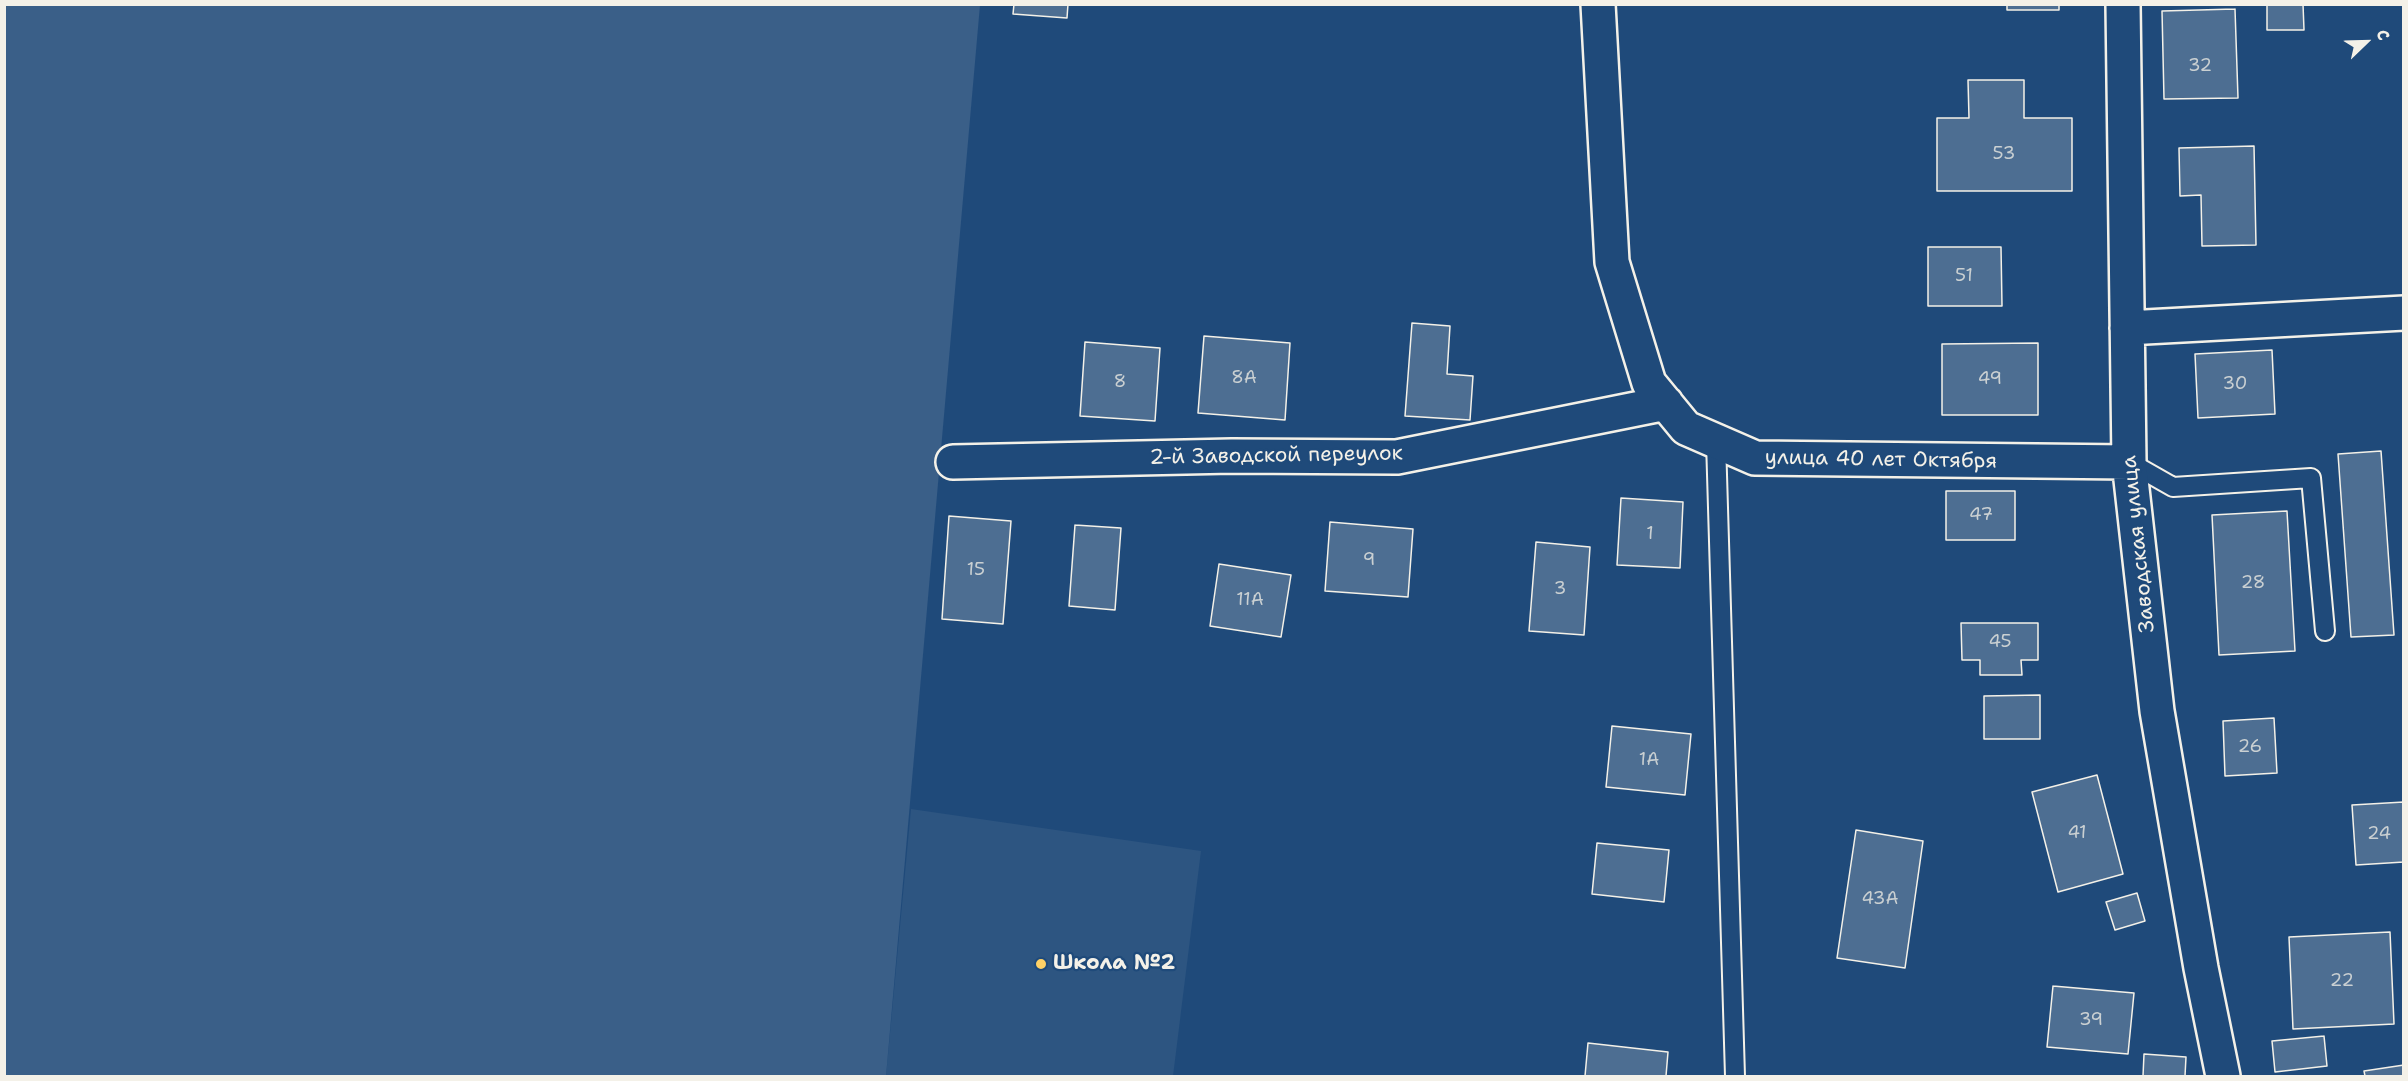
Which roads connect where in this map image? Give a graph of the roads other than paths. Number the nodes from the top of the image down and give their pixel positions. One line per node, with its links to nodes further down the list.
1 (1598, 4): 5 (street, улица 40 лет Октября)
2 (2123, 4): 4 (street, Заводская улица)
3 (2403, 313): 4 (street)
4 (2127, 328): 8 (street, Заводская улица)
5 (1666, 403): 6 (street, улица 40 лет Октября); 7 (street, 2-й Заводской переулок)
6 (1716, 441): 8 (street, улица 40 лет Октября); 10 (lane)
7 (953, 462)
8 (2129, 462): 9 (lane); 11 (street, Заводская улица)
9 (2325, 631)
10 (1735, 1077)
11 (2223, 1077)

